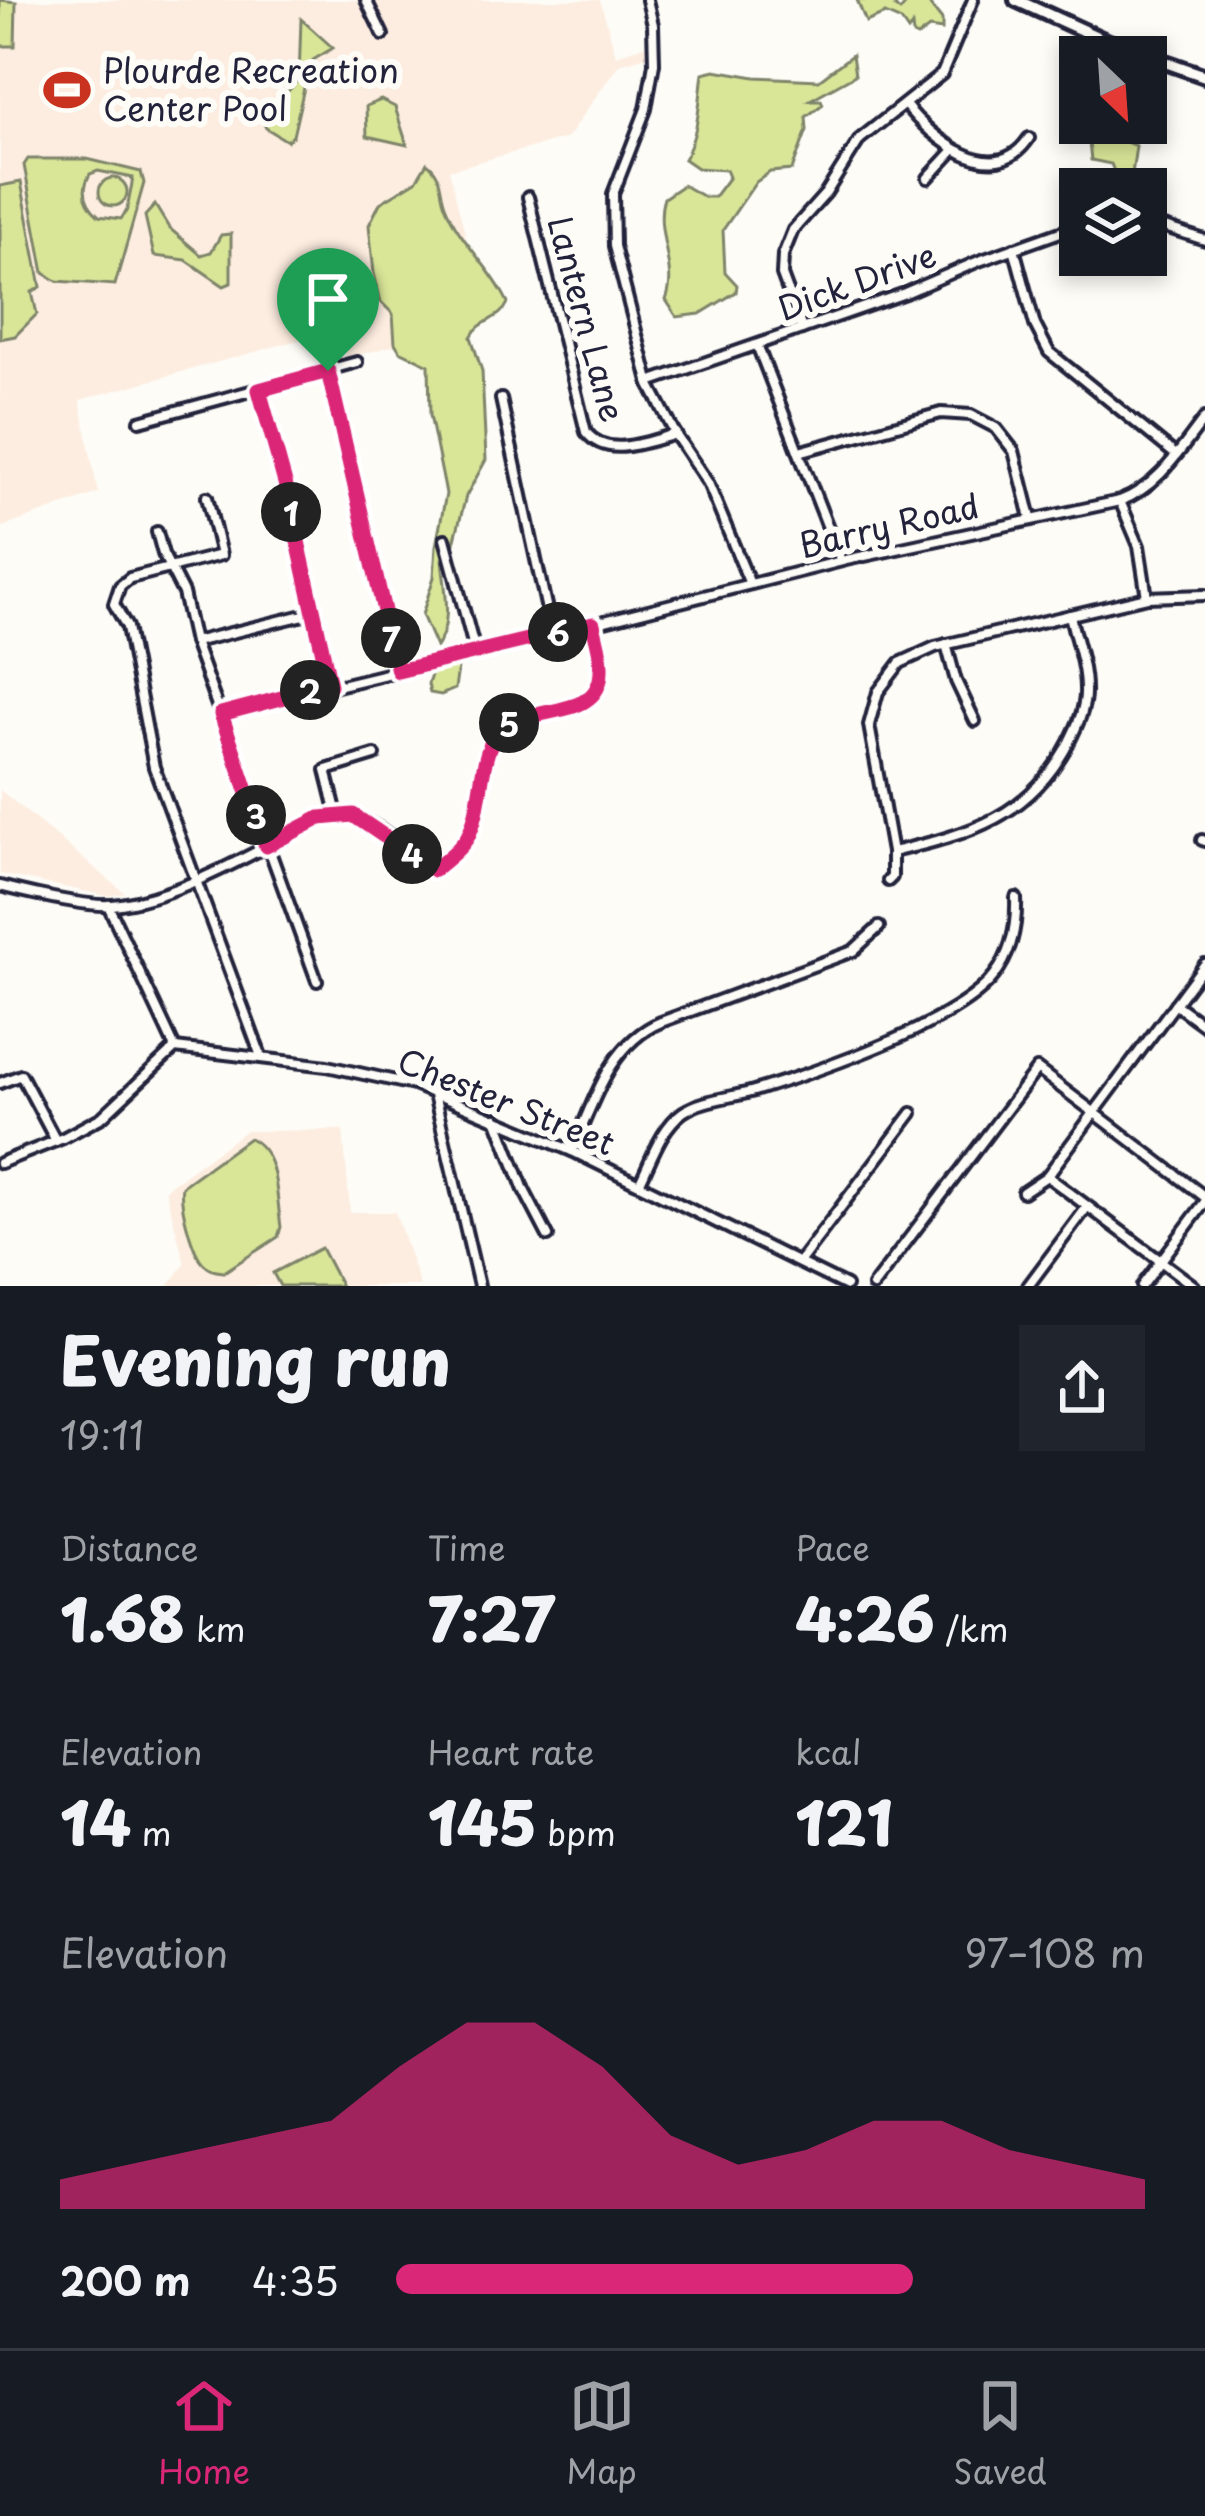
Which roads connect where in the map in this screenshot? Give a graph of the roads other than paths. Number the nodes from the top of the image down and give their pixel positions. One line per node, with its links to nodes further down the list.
1 (366, 0): 5 (street)
2 (647, 0): 20 (street)
3 (973, 0): 7 (street)
4 (1016, 0): 6 (main road)
5 (383, 34)
6 (1205, 76)
7 (905, 104): 9 (street); 16 (street)
8 (1029, 138): 9 (street)
9 (953, 151): 10 (street)
10 (928, 178)
11 (528, 197): 25 (street, Lantern Lane)
12 (1167, 227): 14 (street)
13 (1059, 232): 15 (street, Dick Drive)
14 (1205, 240)
15 (1014, 248): 16 (street, Dick Drive); 27 (street)
16 (802, 329): 17 (street, Dick Drive)
17 (757, 344): 20 (street, Dick Drive); 26 (street)
18 (357, 362): 19 (street)
19 (328, 371): 21 (street); 45 (street)
20 (649, 382): 25 (street)
21 (259, 390): 24 (street); 38 (street)
22 (500, 399): 41 (street)
23 (1205, 418): 27 (street, Barry Road)
24 (140, 421)
25 (676, 434): 35 (street)
26 (800, 452): 30 (street); 33 (street)
27 (1176, 454): 29 (street, Barry Road)
28 (207, 497): 34 (street)
29 (1120, 501): 30 (street, Barry Road); 37 (street)
30 (1031, 518): 33 (street, Barry Road)
31 (158, 532): 34 (street)
32 (445, 539): 44 (street)
33 (841, 561): 35 (street, Barry Road)
34 (172, 569): 42 (street); 53 (street)
35 (750, 584): 40 (street, Barry Road)
36 (1205, 595): 37 (street)
37 (1147, 597): 39 (street)
38 (312, 613): 42 (street); 46 (street)
39 (1070, 615): 43 (street); 52 (street)
40 (593, 624): 41 (street, Barry Road); 50 (street)
41 (552, 633): 44 (street, Barry Road)
42 (194, 642): 47 (street)
43 (946, 644): 48 (street); 52 (street)
44 (476, 651): 45 (street, Barry Road)
45 (398, 671): 46 (street, Barry Road)
46 (330, 685): 47 (street, Barry Road)
47 (221, 714): 51 (street)
48 (975, 721)
49 (375, 755): 50 (street)
50 (338, 814): 51 (street)
51 (266, 846): 53 (street); 60 (street)
52 (892, 851): 54 (street)
53 (196, 878): 57 (street); 64 (street)
54 (888, 881)
55 (0, 886): 57 (street)
56 (1016, 898): 74 (street)
57 (108, 905): 63 (street)
58 (879, 927): 71 (street)
59 (1205, 964): 61 (street)
60 (317, 981)
61 (1175, 1004): 62 (street); 67 (street)
62 (1205, 1026)
63 (175, 1048): 64 (street, Chester Street); 70 (street)
64 (261, 1056): 66 (street, Chester Street)
65 (0, 1083): 70 (street)
66 (434, 1093): 69 (street, Chester Street); 81 (street)
67 (1093, 1112): 73 (street); 76 (street); 83 (street)
68 (912, 1113): 80 (street)
69 (496, 1117): 71 (street, Chester Street); 78 (street)
70 (56, 1141): 72 (street)
71 (572, 1150): 74 (street, Chester Street)
72 (0, 1162)
73 (1047, 1176): 75 (street); 77 (street)
74 (640, 1182): 80 (street, Chester Street)
75 (1023, 1192)
76 (1205, 1200): 79 (street)
77 (1087, 1207): 79 (street); 84 (street)
78 (548, 1235)
79 (1160, 1260): 85 (street); 86 (street)
80 (800, 1262): 82 (street, Chester Street)
81 (479, 1286)
82 (846, 1286)
83 (873, 1286)
84 (1028, 1286)
85 (1142, 1286)
86 (1194, 1286)

